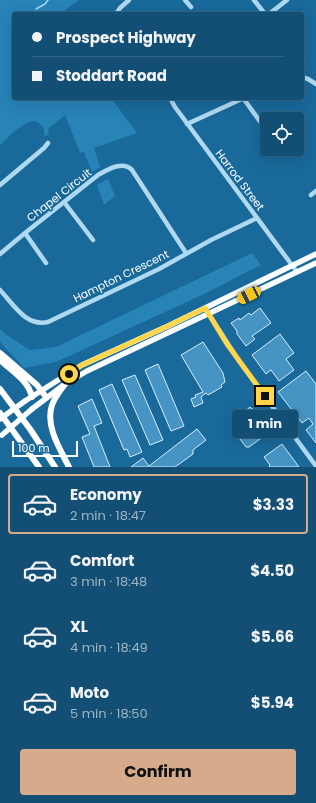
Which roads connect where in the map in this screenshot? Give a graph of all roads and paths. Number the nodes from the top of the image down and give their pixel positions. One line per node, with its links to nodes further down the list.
1 (129, 0): 6 (street)
2 (185, 0): 5 (street)
3 (254, 0): 7 (street)
4 (287, 0): 8 (street)
5 (191, 8)
6 (117, 12)
7 (263, 12)
8 (271, 12)
9 (304, 78): 10 (street)
10 (316, 84)
11 (171, 100): 15 (street, Harrod Street)
12 (240, 100): 15 (street)
13 (245, 100): 14 (street)
14 (260, 121)
15 (187, 124): 21 (street, Harrod Street)
16 (48, 143): 17 (street)
17 (0, 186)
18 (316, 191): 19 (street)
19 (311, 195)
20 (64, 202): 22 (street, Chapel Circuit); 23 (street); 24 (street, Chapel Circuit)
21 (256, 218): 24 (street, Hampton Crescent); 29 (street, Harrod Street)
22 (24, 233): 25 (street, Chapel Circuit); 27 (street)
23 (93, 240)
24 (186, 253): 31 (street, Hampton Crescent)
25 (0, 254)
26 (316, 254): 29 (main road)
27 (46, 262)
28 (316, 263): 30 (main road)
29 (292, 265): 30 (street, Harrod Street); 32 (main road)
30 (297, 272): 33 (main road)
31 (0, 290)
32 (205, 308): 33 (street); 38 (main road)
33 (209, 314): 36 (main road); 44 (street)
34 (0, 353): 38 (highway)
35 (0, 360): 39 (highway)
36 (65, 384): 40 (main road); 47 (highway)
37 (0, 389): 46 (highway)
38 (42, 391): 39 (main road); 40 (highway)
39 (32, 397): 42 (main road, bridge)
40 (46, 397): 43 (main road, bridge)
41 (0, 413): 45 (highway)
42 (0, 419)
43 (1, 435)
44 (316, 466)
45 (39, 467)
46 (55, 467)
47 (69, 467)

